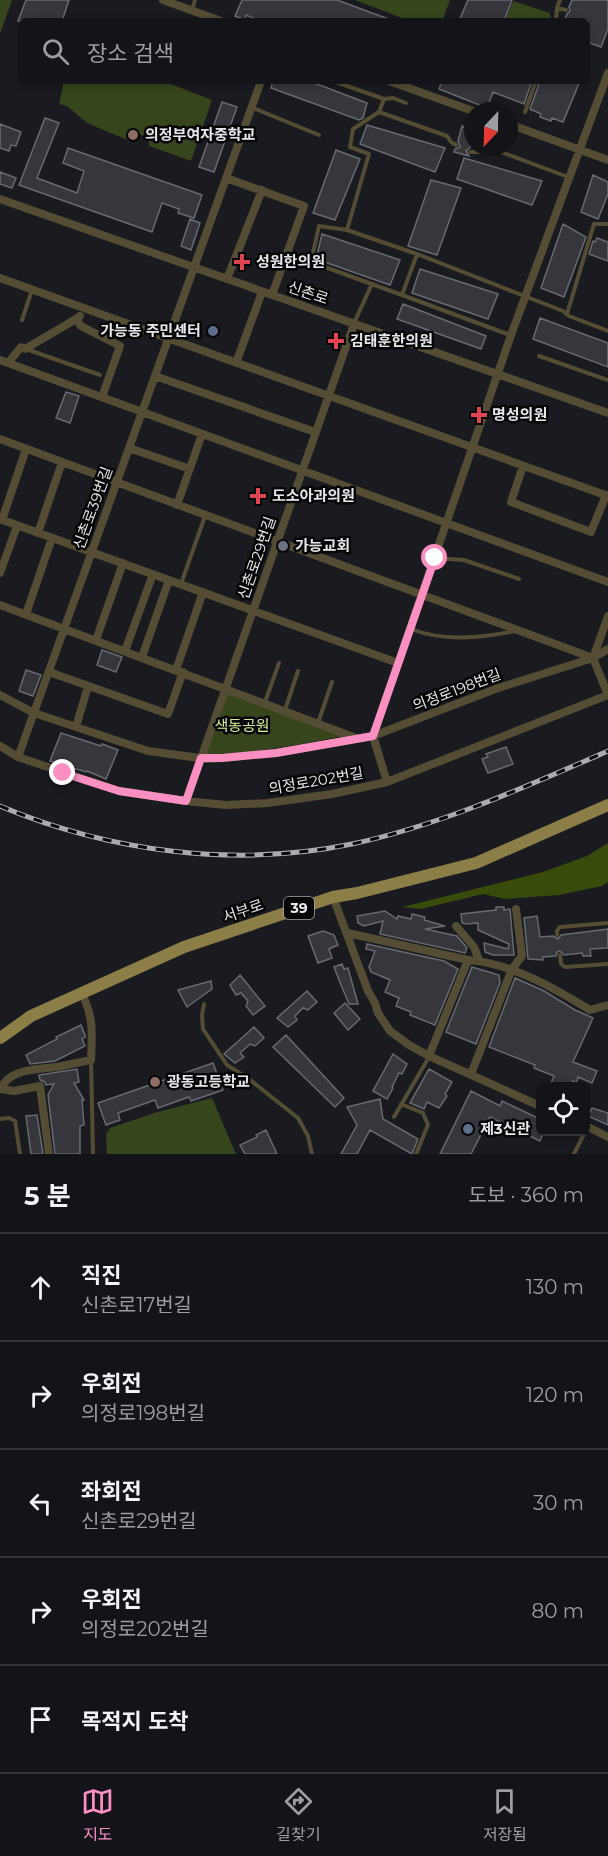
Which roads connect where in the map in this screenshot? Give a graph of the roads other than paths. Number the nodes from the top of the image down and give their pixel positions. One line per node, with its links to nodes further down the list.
1 (163, 0): 5 (street)
2 (195, 0): 5 (lane)
3 (560, 0): 4 (lane)
4 (557, 8): 6 (lane); 8 (lane)
5 (192, 10): 7 (street)
6 (566, 10)
7 (213, 18)
8 (556, 18)
9 (608, 73): 14 (street)
10 (260, 84): 17 (street, 신촌로39번길)
11 (342, 84): 15 (lane)
12 (397, 84): 18 (street)
13 (535, 84): 20 (lane)
14 (604, 98): 24 (street)
15 (384, 99): 16 (lane); 19 (lane)
16 (406, 103)
17 (252, 107): 22 (lane); 27 (street, 신촌로39번길)
18 (464, 108)
19 (379, 112): 23 (lane); 32 (lane)
20 (525, 112)
21 (518, 127): 24 (street)
22 (319, 135)
23 (456, 145)
24 (580, 149): 26 (street); 28 (street)
25 (511, 156): 28 (lane)
26 (608, 160)
27 (226, 178): 29 (street); 34 (street, 신촌로39번길)
28 (570, 178): 42 (street)
29 (262, 190): 36 (street); 40 (street)
30 (0, 201): 34 (street, 신촌로)
31 (608, 225): 44 (lane)
32 (347, 230): 33 (lane); 37 (lane)
33 (417, 254): 41 (lane); 42 (lane)
34 (194, 267): 36 (street, 신촌로); 50 (street, 신촌로39번길)
35 (0, 278): 38 (street)
36 (227, 279): 39 (street, 신촌로)
37 (372, 284): 41 (lane); 47 (lane)
38 (33, 289): 43 (street); 46 (lane)
39 (262, 292): 40 (street, 신촌로); 54 (street)
40 (272, 295): 47 (street, 신촌로)
41 (402, 295): 49 (lane)
42 (525, 296): 44 (lane); 49 (street)
43 (86, 309): 45 (street); 50 (street)
44 (567, 314): 48 (lane)
45 (76, 319): 51 (street); 60 (street)
46 (22, 320)
47 (354, 324): 56 (street, 신촌로); 59 (street, 신촌로29번길)
48 (608, 332)
49 (511, 335): 56 (street)
50 (168, 338): 54 (street); 57 (street, 신촌로39번길)
51 (25, 349): 53 (street); 55 (lane)
52 (539, 356): 58 (lane)
53 (4, 361): 60 (street)
54 (236, 363): 59 (street)
55 (100, 375)
56 (498, 375): 62 (street, 신촌로); 67 (street)
57 (155, 376): 61 (street, 신촌로39번길); 63 (street)
58 (608, 380)
59 (328, 396): 63 (street, 신촌로29번길); 67 (street)
60 (102, 397): 61 (street)
61 (142, 412): 64 (street); 66 (street, 신촌로39번길)
62 (608, 413)
63 (315, 432): 72 (street, 신촌로29번길)
64 (202, 434): 71 (street); 72 (street)
65 (0, 439): 68 (street)
66 (129, 448): 71 (street); 73 (street, 신촌로39번길)
67 (473, 448): 70 (street); 78 (street)
68 (26, 449): 69 (street); 77 (street)
69 (62, 462): 73 (street); 80 (street)
70 (523, 466): 74 (street); 74 (street)
71 (190, 470): 75 (street)
72 (302, 470): 78 (street); 82 (street, 신촌로29번길)
73 (117, 482): 75 (street); 83 (street, 신촌로39번길)
74 (607, 495)
75 (177, 505): 76 (street)
76 (206, 515): 82 (street); 91 (lane)
77 (1, 520): 79 (street)
78 (447, 523): 84 (street); 90 (street)
79 (17, 526): 80 (street); 86 (street)
80 (38, 532): 81 (street)
81 (52, 538): 83 (street); 96 (street)
82 (277, 542): 93 (street); 95 (street, 신촌로29번길)
83 (92, 551): 85 (street); 98 (street, 신촌로39번길)
84 (435, 558): 88 (lane); 93 (street)
85 (123, 563): 87 (street); 101 (street)
86 (0, 573)
87 (153, 574): 89 (street); 103 (street)
88 (519, 579)
89 (169, 580): 91 (street); 104 (street)
90 (608, 582)
91 (181, 584): 92 (street)
92 (202, 592): 95 (street); 108 (street)
93 (422, 595): 99 (street); 100 (street)
94 (0, 605): 96 (street)
95 (253, 610): 107 (street); 113 (street, 신촌로29번길)
96 (26, 614): 98 (street)
97 (608, 616): 105 (street)
98 (64, 628): 101 (street); 110 (street, 신촌로39번길)
99 (410, 629): 100 (lane); 107 (street)
100 (518, 630): 105 (street)
101 (96, 640): 103 (street)
102 (608, 649): 105 (street, 의정로198번길)
103 (125, 651): 104 (street)
104 (142, 657): 108 (street)
105 (593, 658): 115 (street); 121 (street, 의정로198번길)
106 (279, 663): 116 (lane)
107 (398, 663): 121 (street)
108 (179, 671): 112 (street); 113 (street)
109 (298, 671): 117 (lane)
110 (49, 672): 112 (street); 118 (street, 신촌로39번길)
111 (332, 682): 119 (lane)
112 (88, 686): 120 (street)
113 (225, 688): 116 (street); 125 (street, 신촌로29번길)
114 (0, 695): 118 (street, 의정로198번길)
115 (608, 695): 126 (street, 의정로202번길)
116 (265, 703): 117 (street)
117 (285, 710): 119 (street)
118 (34, 713): 120 (street, 의정로198번길); 124 (street, 신촌로39번길)
119 (318, 723): 122 (street)
120 (76, 727): 125 (street, 의정로198번길)
121 (373, 736): 122 (street, 의정로198번길); 126 (street)
122 (357, 738): 125 (street, 의정로198번길)
123 (0, 746): 124 (street, 의정로202번길)
124 (18, 757): 127 (street, 의정로202번길)
125 (201, 758): 127 (street, 신촌로29번길)
126 (387, 782): 127 (street, 의정로202번길)
127 (186, 801)
128 (608, 805): 129 (main road, 서부로 / 39)
129 (333, 897): 133 (street); 140 (main road, 서부로 / 39)
130 (516, 909): 139 (street)
131 (608, 923): 134 (lane)
132 (456, 927): 137 (street)
133 (348, 933): 136 (street); 144 (street)
134 (557, 935)
135 (560, 955): 138 (lane)
136 (468, 960): 137 (street); 144 (street)
137 (479, 960): 139 (street)
138 (608, 964)
139 (512, 969): 142 (street); 146 (street)
140 (82, 993): 143 (main road, 서부로 / 39); 145 (street)
141 (204, 1004): 158 (lane)
142 (608, 1005)
143 (0, 1038)
144 (429, 1056): 146 (street); 148 (lane)
145 (91, 1059): 147 (street); 157 (lane)
146 (471, 1074): 149 (street)
147 (0, 1089): 156 (street)
148 (402, 1104): 150 (lane); 159 (lane)
149 (536, 1104)
150 (394, 1117)
151 (0, 1119): 155 (lane)
152 (590, 1130): 154 (street)
153 (583, 1136): 160 (lane)
154 (608, 1137)
155 (20, 1154)
156 (49, 1154)
157 (93, 1154)
158 (312, 1154)
159 (416, 1154)
160 (574, 1154)

